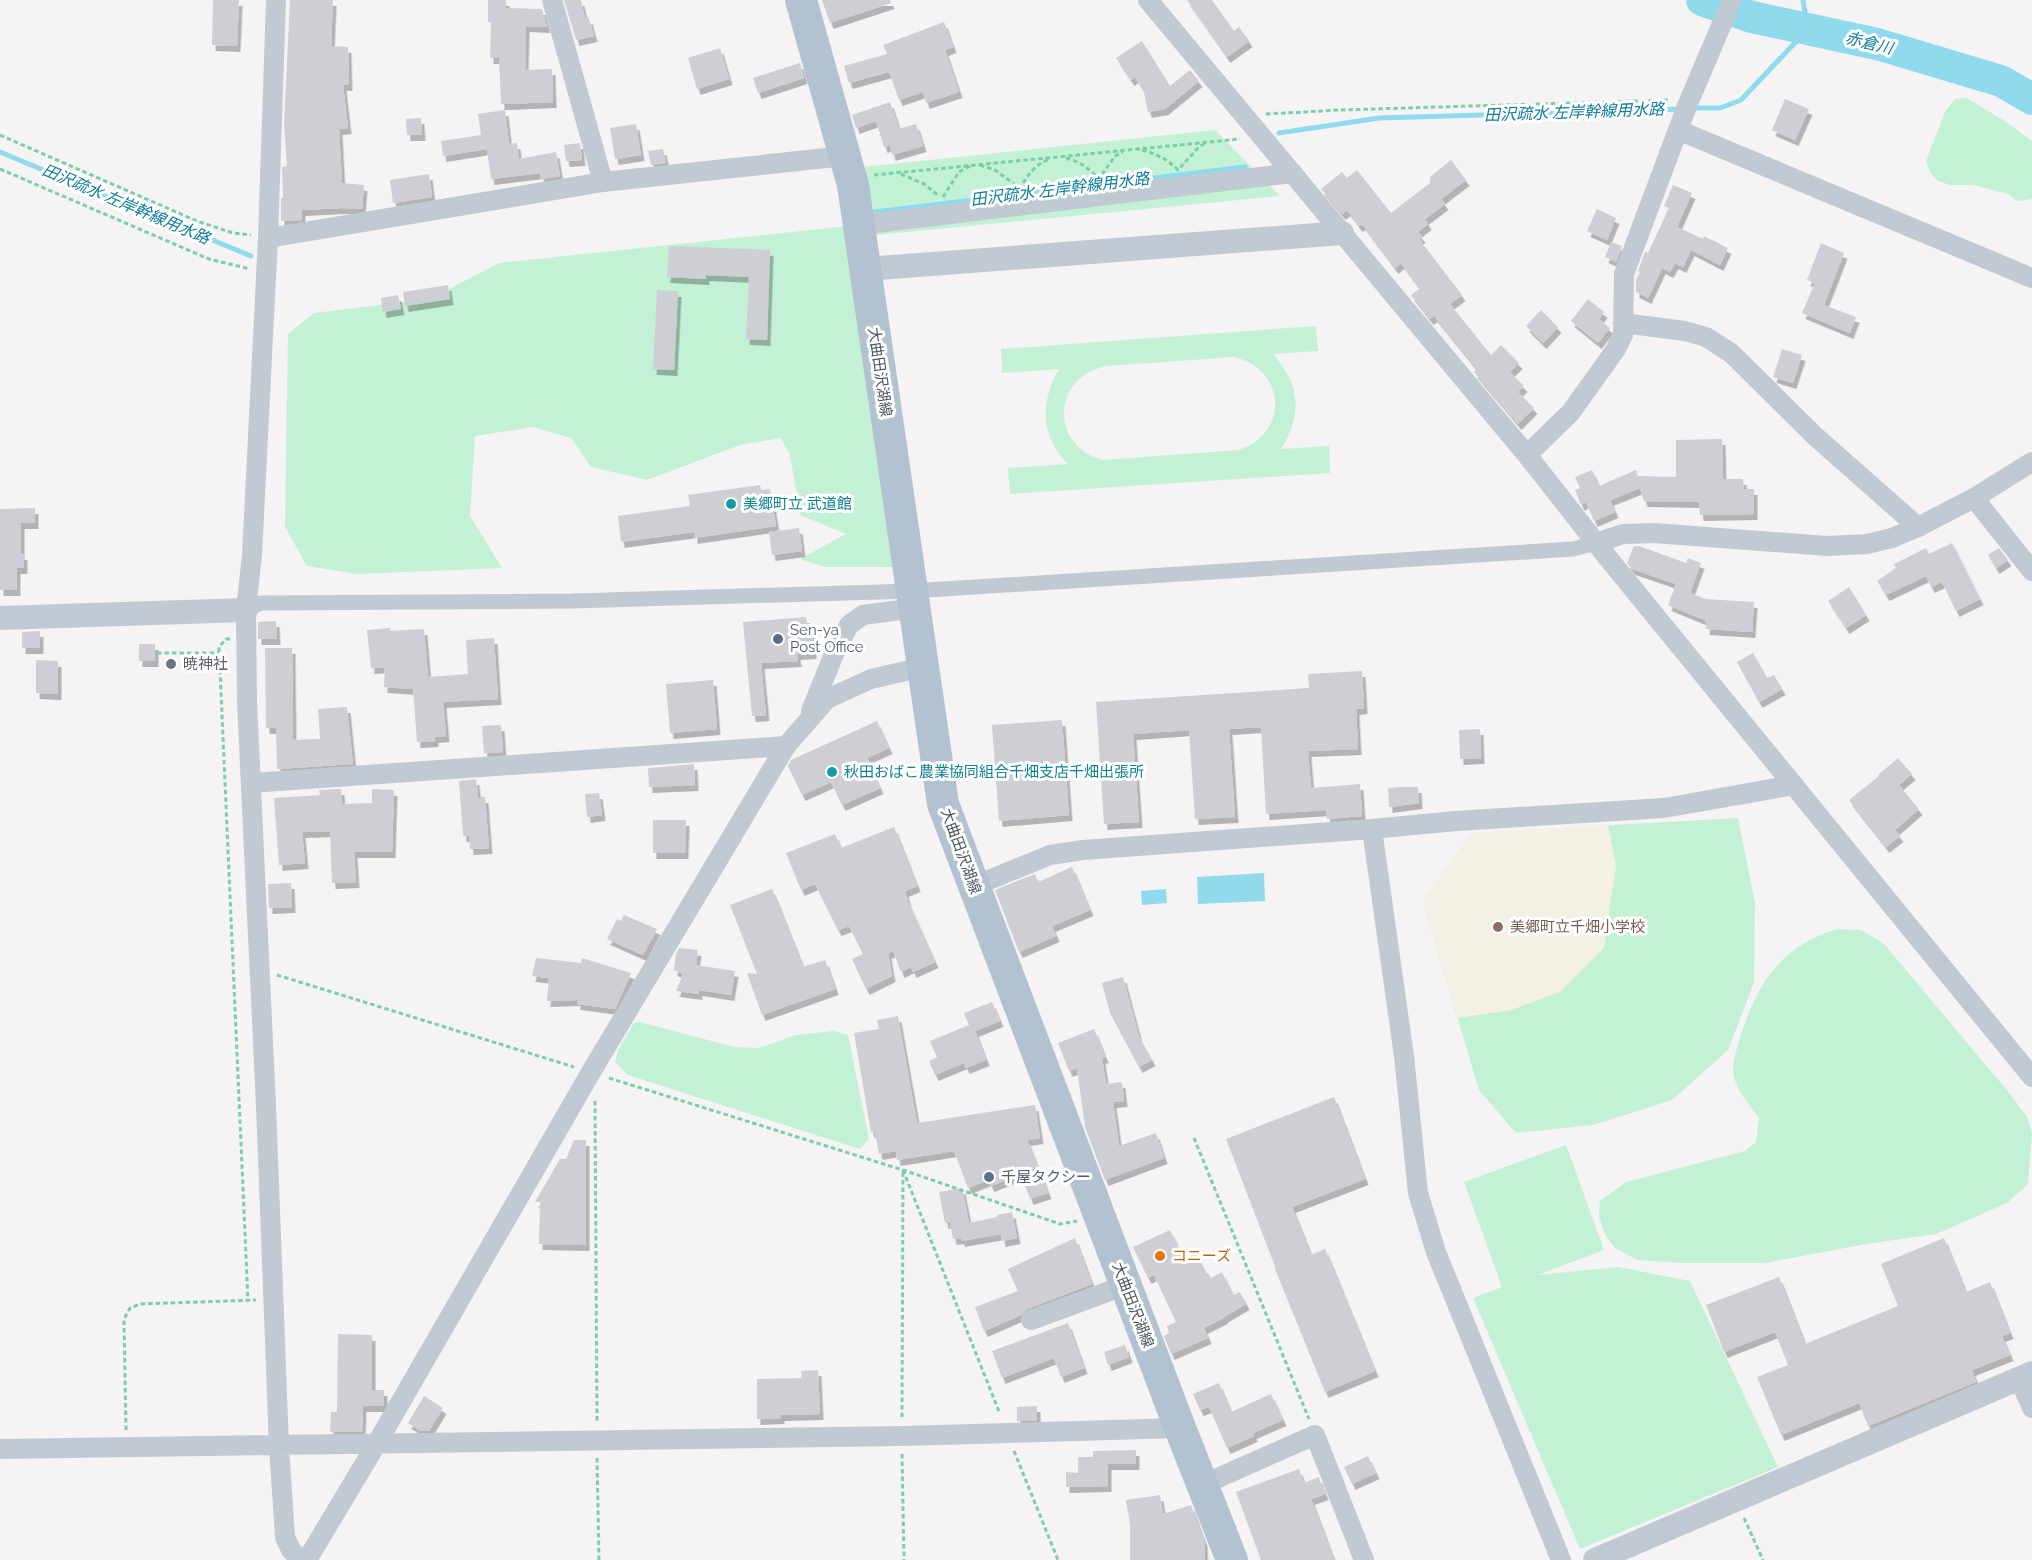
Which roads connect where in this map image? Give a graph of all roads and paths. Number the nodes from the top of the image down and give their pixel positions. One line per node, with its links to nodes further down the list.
1 (276, 0): 25 (street)
2 (552, 0): 22 (street)
3 (801, 0): 18 (main road, 大曲田沢湖線)
4 (1148, 0): 7 (street)
5 (1732, 0): 6 (street)
6 (1688, 102): 7 (path); 8 (street)
7 (1246, 116): 10 (street)
8 (1677, 130): 28 (street); 29 (street)
9 (0, 135): 25 (path)
10 (1263, 137): 11 (path); 21 (street)
11 (1207, 142): 12 (path); 12 (path)
12 (1138, 149): 13 (path)
13 (1125, 151): 14 (path); 14 (path)
14 (1063, 156): 15 (path)
15 (1055, 157): 17 (path); 17 (path)
16 (971, 165): 17 (path); 20 (path); 20 (path)
17 (979, 165)
18 (848, 166): 20 (path); 22 (street); 23 (main road, 大曲田沢湖線)
19 (0, 169): 27 (path)
20 (896, 173)
21 (1293, 173): 23 (street); 24 (street)
22 (603, 182): 25 (street)
23 (859, 225): 26 (main road, 大曲田沢湖線)
24 (1342, 233): 26 (street); 30 (street)
25 (268, 237): 27 (street)
26 (866, 269): 36 (main road, 大曲田沢湖線)
27 (266, 273): 37 (street)
28 (2032, 278)
29 (1623, 323): 30 (street); 33 (street)
30 (1527, 455): 34 (street)
31 (2032, 462): 32 (street)
32 (1974, 498): 33 (street); 35 (street)
33 (1918, 526): 34 (street)
34 (1596, 543): 36 (street); 46 (street)
35 (2032, 571)
36 (914, 599): 37 (street); 42 (main road, 大曲田沢湖線); 43 (street)
37 (246, 610): 38 (street); 39 (street)
38 (0, 618)
39 (247, 639): 41 (path); 45 (street)
40 (158, 653): 41 (path)
41 (219, 653): 57 (path)
42 (923, 667): 43 (street); 48 (main road, 大曲田沢湖線)
43 (807, 722): 44 (street)
44 (786, 746): 45 (street); 50 (street)
45 (251, 783): 49 (street)
46 (1794, 785): 47 (street); 51 (street)
47 (1372, 829): 48 (street); 79 (street)
48 (974, 886): 54 (main road, 大曲田沢湖線)
49 (260, 969): 50 (path); 56 (street)
50 (591, 1072): 53 (path); 65 (path); 66 (street)
51 (2032, 1077)
52 (1194, 1138): 63 (path)
53 (903, 1170): 54 (path); 62 (path); 64 (path)
54 (1100, 1217): 55 (main road, 大曲田沢湖線)
55 (1126, 1285): 58 (street); 61 (main road, 大曲田沢湖線)
56 (273, 1299): 57 (path); 67 (street)
57 (248, 1301): 68 (path)
58 (1030, 1320)
59 (2026, 1376): 60 (street); 71 (street)
60 (2032, 1408)
61 (1180, 1428): 62 (street); 70 (main road, 大曲田沢湖線)
62 (1007, 1433): 64 (street); 76 (path)
63 (1315, 1435): 70 (street); 78 (street)
64 (902, 1436): 65 (street); 75 (path)
65 (597, 1440): 66 (street); 74 (path)
66 (378, 1443): 67 (street); 73 (street)
67 (279, 1446): 68 (street); 72 (street)
68 (126, 1448): 69 (street)
69 (0, 1449)
70 (1202, 1485): 77 (main road, 大曲田沢湖線)
71 (1737, 1500): 80 (street); 81 (path)
72 (301, 1560)
73 (307, 1560)
74 (599, 1560)
75 (904, 1560)
76 (1058, 1560)
77 (1232, 1560)
78 (1364, 1560)
79 (1561, 1560)
80 (1595, 1560)
81 (1763, 1560)

